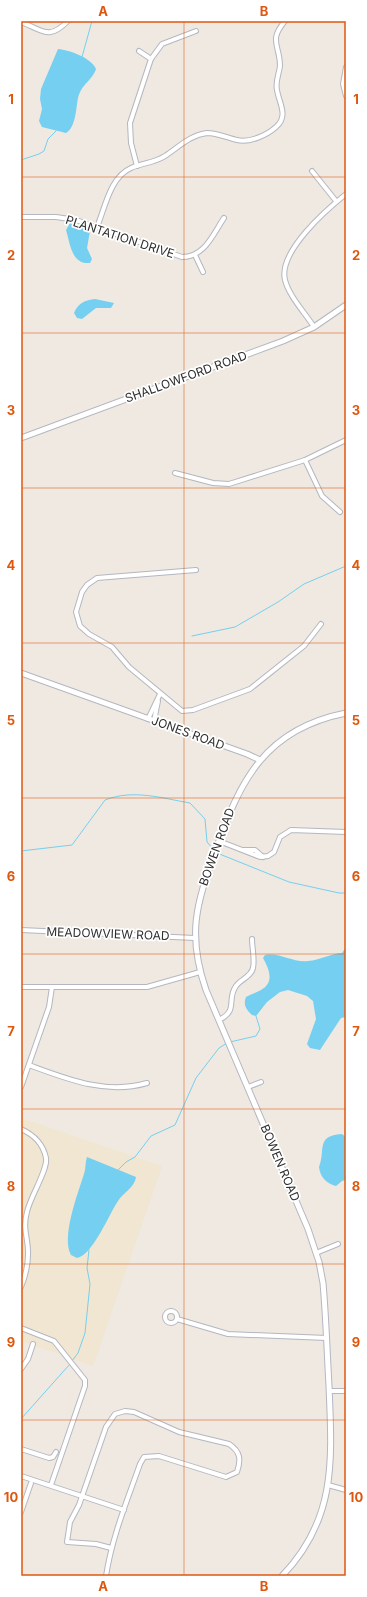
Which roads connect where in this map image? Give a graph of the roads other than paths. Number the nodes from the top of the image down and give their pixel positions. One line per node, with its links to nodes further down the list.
1 (68, 21): 3 (street)
2 (285, 21): 9 (street)
3 (21, 22)
4 (196, 31): 6 (street)
5 (139, 51): 6 (street)
6 (151, 60): 9 (street)
7 (346, 67): 8 (street)
8 (346, 96)
9 (137, 166): 15 (street)
10 (312, 171): 12 (street)
11 (346, 194): 12 (street)
12 (336, 201): 19 (street)
13 (21, 217): 15 (street, PLANTATION DRIVE)
14 (224, 218): 16 (street)
15 (98, 227): 16 (street, PLANTATION DRIVE)
16 (195, 255): 17 (street)
17 (204, 271)
18 (346, 305): 19 (street, SHALLOWFORD ROAD)
19 (314, 327): 20 (street, SHALLOWFORD ROAD)
20 (21, 438)
21 (346, 440): 22 (street)
22 (305, 460): 23 (street); 24 (street)
23 (175, 473)
24 (340, 512)
25 (196, 570): 28 (street)
26 (321, 624): 28 (street)
27 (21, 673): 31 (street, JONES ROAD)
28 (160, 694): 29 (street)
29 (158, 701): 31 (street); 32 (street)
30 (346, 713): 33 (street)
31 (148, 719): 32 (street, JONES ROAD)
32 (154, 721): 33 (street, JONES ROAD)
33 (260, 760): 35 (street, BOWEN ROAD)
34 (346, 832): 35 (street)
35 (219, 841): 37 (street, BOWEN ROAD)
36 (21, 930): 37 (street, MEADOWVIEW ROAD)
37 (195, 938): 39 (street, BOWEN ROAD)
38 (252, 939): 42 (street)
39 (200, 972): 41 (street); 42 (street, BOWEN ROAD)
40 (21, 987): 41 (street)
41 (52, 987): 43 (street)
42 (219, 1020): 47 (street, BOWEN ROAD)
43 (29, 1065): 45 (street); 46 (street)
44 (261, 1082): 47 (street)
45 (147, 1083)
46 (21, 1087)
47 (248, 1087): 50 (street, BOWEN ROAD)
48 (21, 1129): 51 (street)
49 (338, 1244): 50 (street)
50 (316, 1253): 54 (street, BOWEN ROAD)
51 (21, 1287)
52 (177, 1319): 54 (street)
53 (21, 1328): 64 (street)
54 (327, 1338): 58 (street, BOWEN ROAD)
55 (33, 1344): 56 (street)
56 (23, 1362): 57 (street)
57 (21, 1369)
58 (329, 1391): 59 (street); 65 (street, BOWEN ROAD)
59 (346, 1391)
60 (21, 1449): 61 (street)
61 (56, 1452)
62 (21, 1476): 64 (street)
63 (31, 1483): 69 (street)
64 (51, 1485): 68 (street)
65 (328, 1485): 66 (street); 74 (street, BOWEN ROAD)
66 (346, 1490)
67 (21, 1495): 69 (street)
68 (82, 1496): 70 (street); 70 (street); 72 (street)
69 (26, 1497): 71 (street)
70 (124, 1510): 72 (street)
71 (21, 1512)
72 (111, 1548): 73 (street)
73 (106, 1576)
74 (282, 1576)

